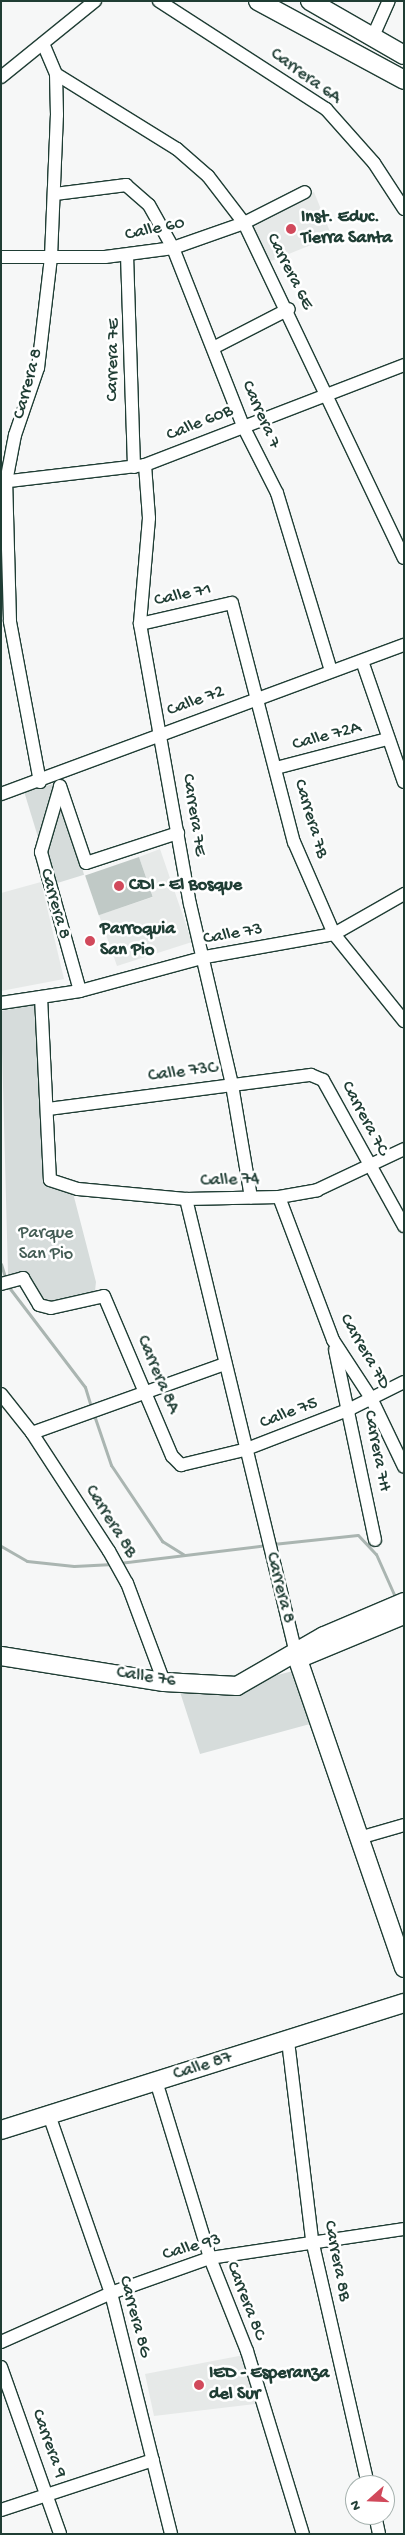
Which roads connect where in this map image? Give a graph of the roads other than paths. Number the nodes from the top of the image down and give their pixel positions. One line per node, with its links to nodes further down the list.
1 (95, 1): 7 (street)
2 (159, 1): 14 (street, Carrera 6A)
3 (258, 1): 11 (street)
4 (310, 1): 6 (street)
5 (389, 1): 6 (street)
6 (374, 34): 8 (street)
7 (43, 44): 9 (street, Carrera 8); 10 (street)
8 (404, 55)
9 (56, 74): 13 (street, Carrera 8); 15 (street, Carrera 6E)
10 (1, 77)
11 (404, 80)
12 (305, 192): 15 (street, Calle 60)
13 (55, 194): 16 (street, Carrera 7); 18 (street, Carrera 8)
14 (404, 209)
15 (244, 222): 16 (street, Calle 60); 20 (street, Carrera 6E)
16 (173, 248): 17 (street, Calle 60); 21 (street, Carrera 7)
17 (127, 254): 18 (street, Calle 60); 25 (street, Carrera 7E)
18 (51, 256): 19 (street, Calle 60); 26 (street, Carrera 8)
19 (1, 257)
20 (289, 309): 21 (street); 23 (street, Carrera 6E)
21 (214, 348): 24 (street, Carrera 7)
22 (404, 365): 23 (street, Calle 60B)
23 (328, 395): 24 (street, Calle 60B); 27 (street, Carrera 6E)
24 (243, 426): 25 (street, Calle 60B); 32 (street, Carrera 7)
25 (140, 466): 26 (street, Calle 60B); 29 (street, Carrera 7E)
26 (4, 482): 37 (street, Carrera 8)
27 (404, 558)
28 (232, 604): 29 (street, Calle 71); 33 (street, Carrera 7B)
29 (140, 624): 34 (street, Carrera 7E)
30 (404, 645): 31 (street, Calle 72)
31 (362, 662): 32 (street, Calle 72); 35 (street)
32 (331, 671): 33 (street, Calle 72)
33 (259, 698): 34 (street, Calle 72); 36 (street, Carrera 7B)
34 (162, 734): 38 (street, Calle 72); 41 (street, Carrera 7E)
35 (387, 739): 36 (street, Calle 72A); 39 (street)
36 (276, 768): 43 (street, Carrera 7B)
37 (40, 782): 38 (street, Calle 72); 40 (street, Calle 72)
38 (58, 782): 41 (street); 45 (street, Carrera 8)
39 (404, 782)
40 (1, 794)
41 (178, 833): 44 (street, Carrera 7E)
42 (404, 894): 43 (street, Calle 73)
43 (334, 934): 44 (street, Calle 73); 48 (street, Carrera 7B)
44 (205, 957): 45 (street, Calle 73); 50 (street, Carrera 7E)
45 (80, 991): 46 (street, Calle 73)
46 (42, 997): 47 (street, Calle 73); 51 (street)
47 (1, 1003)
48 (404, 1021)
49 (323, 1080): 50 (street, Calle 73C); 53 (street, Carrera 7C)
50 (232, 1084): 51 (street, Calle 73C); 54 (street, Carrera 7E)
51 (48, 1108): 56 (street, Calle 74)
52 (404, 1149): 53 (street, Calle 74)
53 (370, 1168): 55 (street, Calle 74); 57 (street, Carrera 7C)
54 (251, 1197): 55 (street, Calle 74); 56 (street, Calle 74)
55 (279, 1197): 59 (street, Carrera 7D)
56 (186, 1200): 60 (street, Carrera 8)
57 (404, 1226)
58 (5, 1282): 62 (street, Carrera 8A)
59 (333, 1340): 64 (street, Carrera 7D); 65 (street, Carrera 7H)
60 (225, 1364): 62 (street); 67 (street, Carrera 8)
61 (404, 1382): 64 (street, Calle 75)
62 (146, 1393): 66 (street); 68 (street, Carrera 8A)
63 (1, 1394): 66 (street, Carrera 8B)
64 (371, 1398): 65 (street, Calle 75); 69 (street, Carrera 7D)
65 (350, 1409): 67 (street, Calle 75); 70 (street, Carrera 7H)
66 (32, 1433): 74 (street, Carrera 8B)
67 (244, 1450): 68 (street, Calle 75); 73 (street, Carrera 8)
68 (181, 1464)
69 (404, 1467)
70 (375, 1540)
71 (397, 1611): 73 (street, Calle 76)
72 (1, 1656): 74 (street, Calle 76)
73 (293, 1658): 74 (street, Calle 76); 76 (street, Carrera 8)
74 (164, 1682)
75 (404, 1825): 76 (street)
76 (359, 1838): 77 (street, Carrera 8)
77 (402, 1960)
78 (404, 2002): 79 (street, Calle 87)
79 (288, 2041): 80 (street, Calle 87); 84 (street, Carrera 8B)
80 (156, 2081): 81 (street, Calle 87); 85 (street, Carrera 8C)
81 (49, 2115): 82 (street, Calle 87); 86 (street, Carrera 8G)
82 (1, 2130)
83 (404, 2229): 84 (street, Calle 93)
84 (312, 2240): 85 (street, Calle 93); 90 (street, Carrera 8B)
85 (210, 2258): 86 (street, Calle 93); 95 (street, Carrera 8C)
86 (111, 2293): 87 (street, Calle 93); 89 (street, Carrera 8G)
87 (1, 2342)
88 (1, 2367): 91 (street, Carrera 9)
89 (153, 2460): 91 (street); 94 (street, Carrera 8G)
90 (366, 2475)
91 (47, 2495): 92 (street); 93 (street, Carrera 9)
92 (1, 2510)
93 (60, 2534)
94 (172, 2534)
95 (303, 2534)

